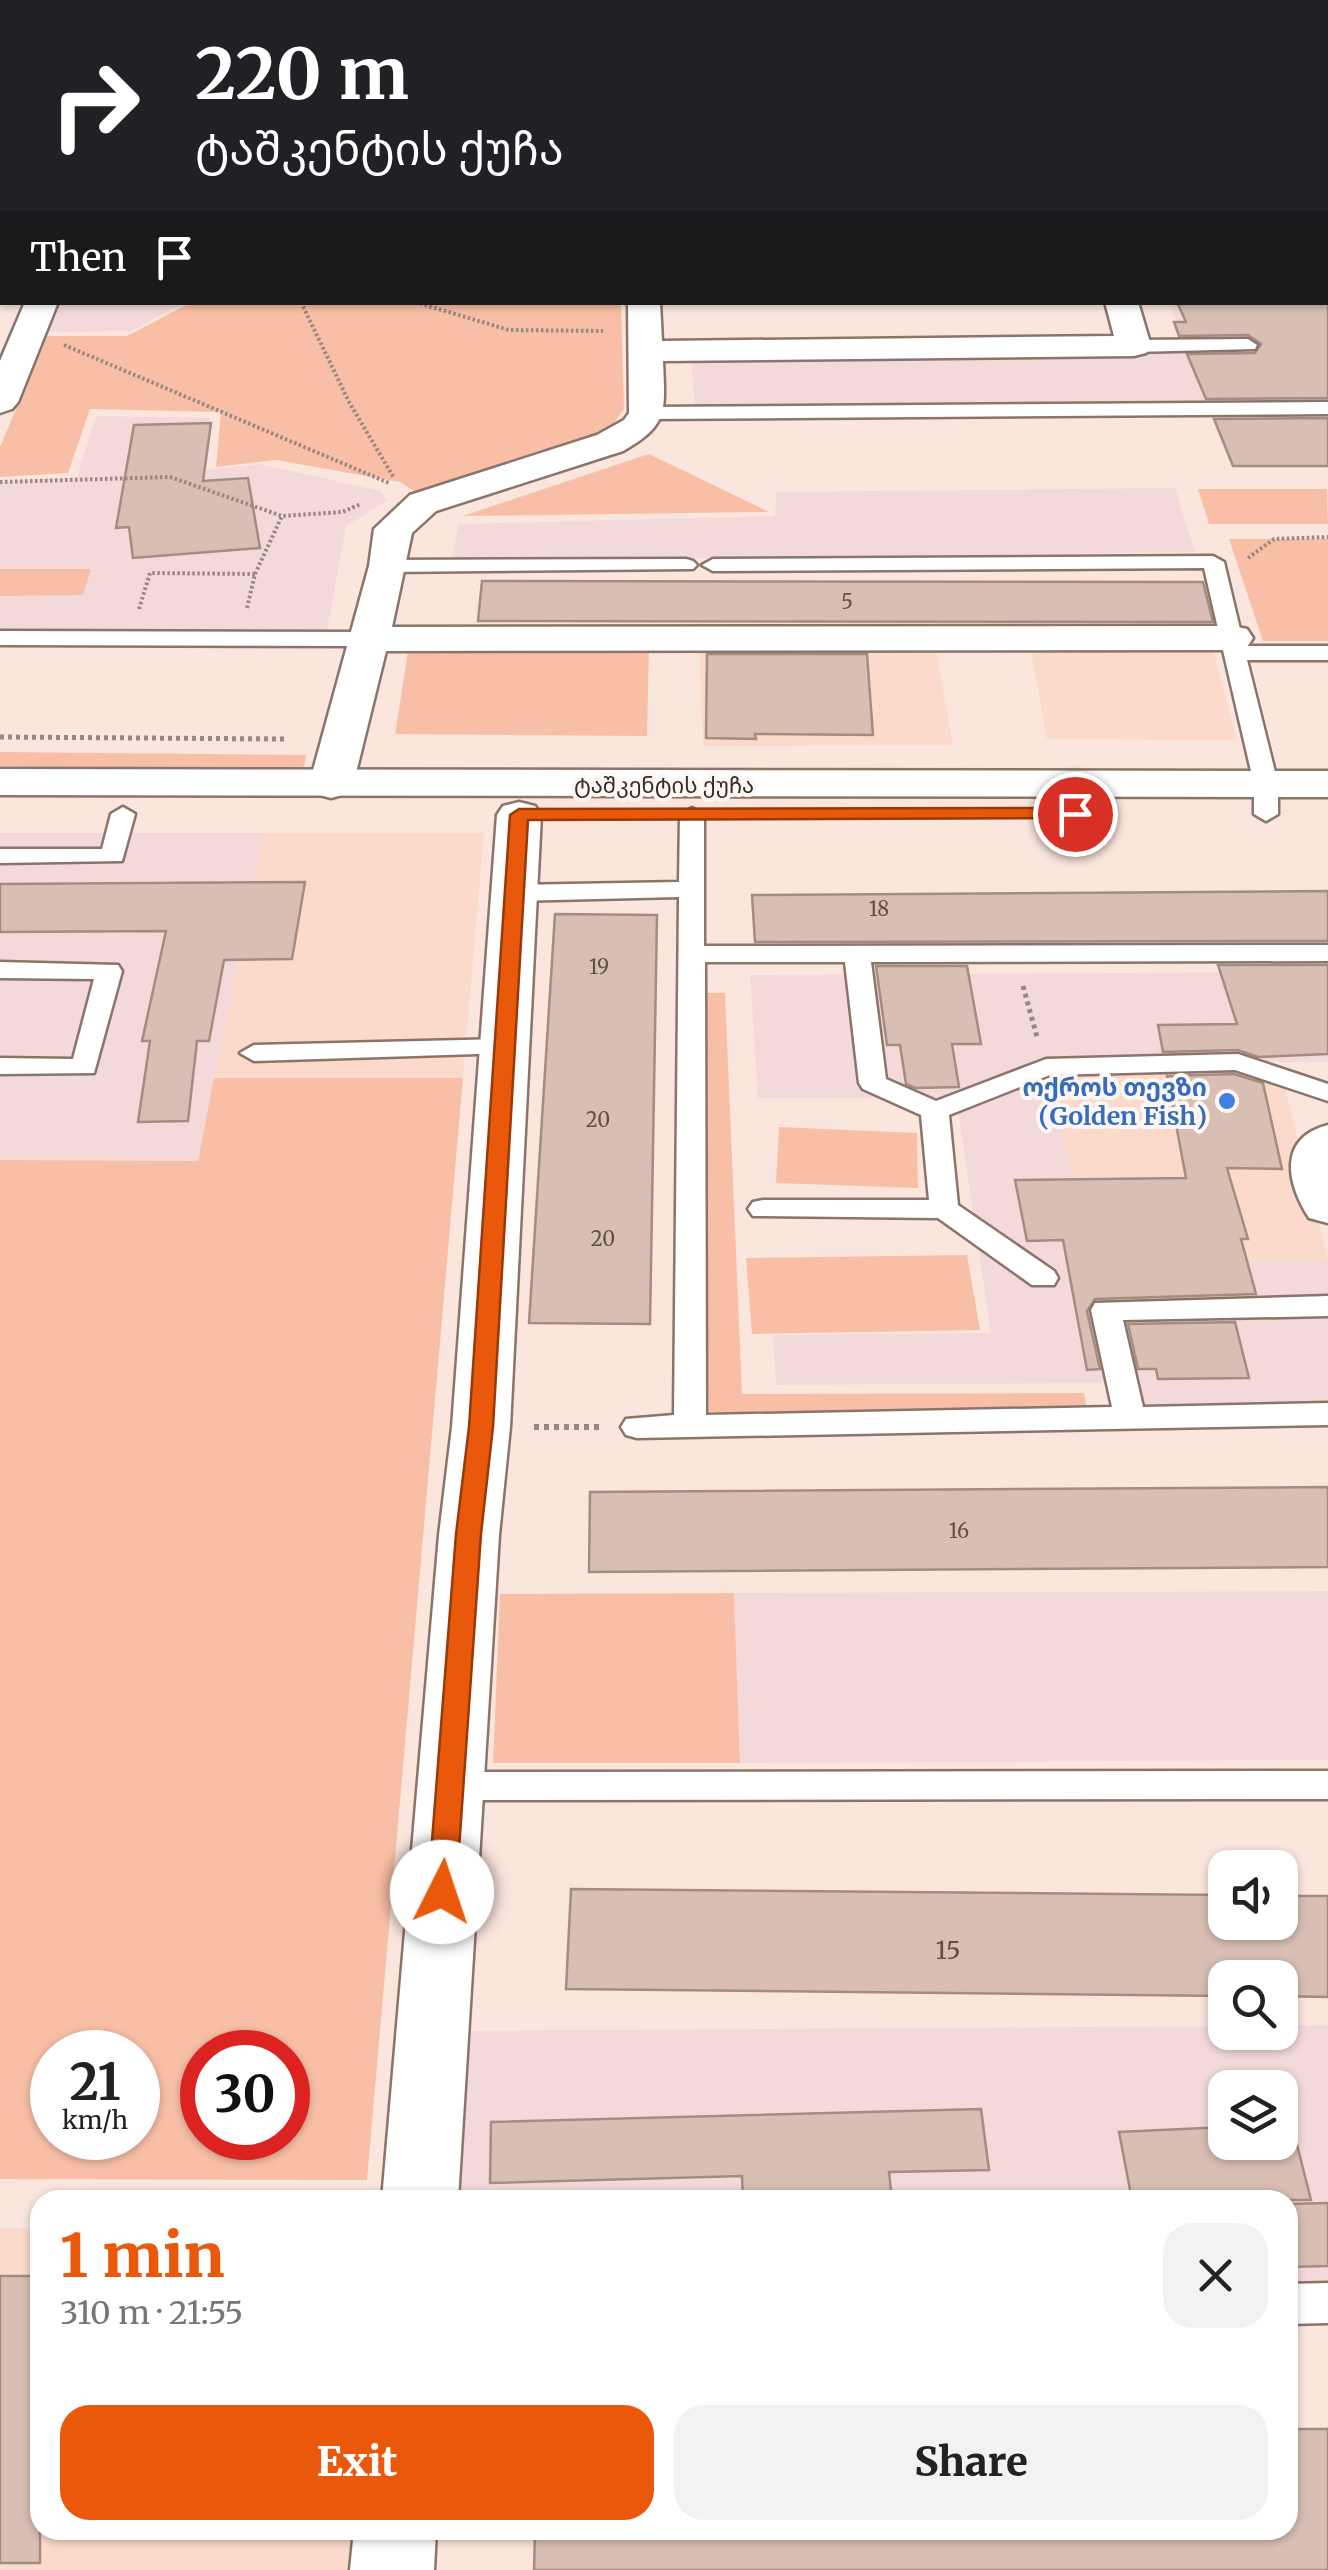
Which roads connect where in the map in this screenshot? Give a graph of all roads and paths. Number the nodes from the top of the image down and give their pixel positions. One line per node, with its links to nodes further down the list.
1 (302, 305): 12 (path)
2 (425, 305): 5 (path)
3 (1122, 305): 7 (street)
4 (36, 317): 8 (street); 12 (path)
5 (644, 328): 7 (street); 10 (street)
6 (1248, 345): 7 (lane)
7 (1134, 346)
8 (2, 394)
9 (1328, 408): 10 (lane)
10 (647, 413): 20 (street)
11 (0, 482): 15 (path)
12 (399, 488): 13 (path)
13 (385, 494)
14 (371, 500): 15 (path)
15 (282, 516): 21 (path)
16 (1328, 538): 17 (path)
17 (1212, 562): 19 (lane); 26 (lane)
18 (686, 564): 20 (lane)
19 (714, 564)
20 (388, 566): 25 (street)
21 (255, 574): 23 (path); 24 (path)
22 (0, 638): 23 (lane)
23 (129, 638): 24 (lane)
24 (239, 639): 25 (lane)
25 (368, 639): 26 (street); 30 (street)
26 (1234, 646): 27 (lane); 31 (lane)
27 (1328, 653)
28 (0, 782): 30 (street, ტაშკენტის ქუჩა)
29 (1328, 784): 31 (street, ტაშკენტის ქუჩა)
30 (330, 785): 31 (street, ტაშკენტის ქუჩა)
31 (1266, 799): 34 (street, ტაშკენტის ქუჩა); 35 (street, ტაშკენტის ქუჩა)
32 (0, 813): 33 (street, ტაშკენტის ქუჩა)
33 (122, 814): 36 (street, ტაშკენტის ქუჩა); 37 (lane)
34 (692, 814): 36 (street, ტაშკენტის ქუჩა); 38 (lane)
35 (1328, 814)
36 (519, 815): 39 (street)
37 (0, 856)
38 (692, 889): 39 (lane); 42 (lane)
39 (514, 893): 45 (street)
40 (1014, 953): 41 (lane); 43 (lane); 48 (path)
41 (1328, 953)
42 (692, 954): 43 (lane); 60 (lane)
43 (857, 954): 50 (lane)
44 (0, 970): 47 (lane)
45 (504, 1048): 46 (lane); 61 (street)
46 (254, 1053)
47 (0, 1066)
48 (1046, 1067): 49 (lane); 50 (lane)
49 (1328, 1093)
50 (935, 1112): 54 (lane)
51 (1328, 1141): 52 (street)
52 (1328, 1206)
53 (763, 1208): 54 (lane)
54 (944, 1208): 55 (lane)
55 (1043, 1278)
56 (1328, 1306): 58 (lane)
57 (1328, 1414): 58 (lane)
58 (1130, 1418): 60 (lane)
59 (638, 1426): 60 (lane); 61 (path)
60 (690, 1426)
61 (481, 1427): 63 (street)
62 (1328, 1785): 63 (lane)
63 (450, 1786): 64 (street)
64 (421, 2190)
65 (1328, 2303): 66 (lane)
66 (1298, 2304)
67 (394, 2540): 68 (street)
68 (392, 2570)

